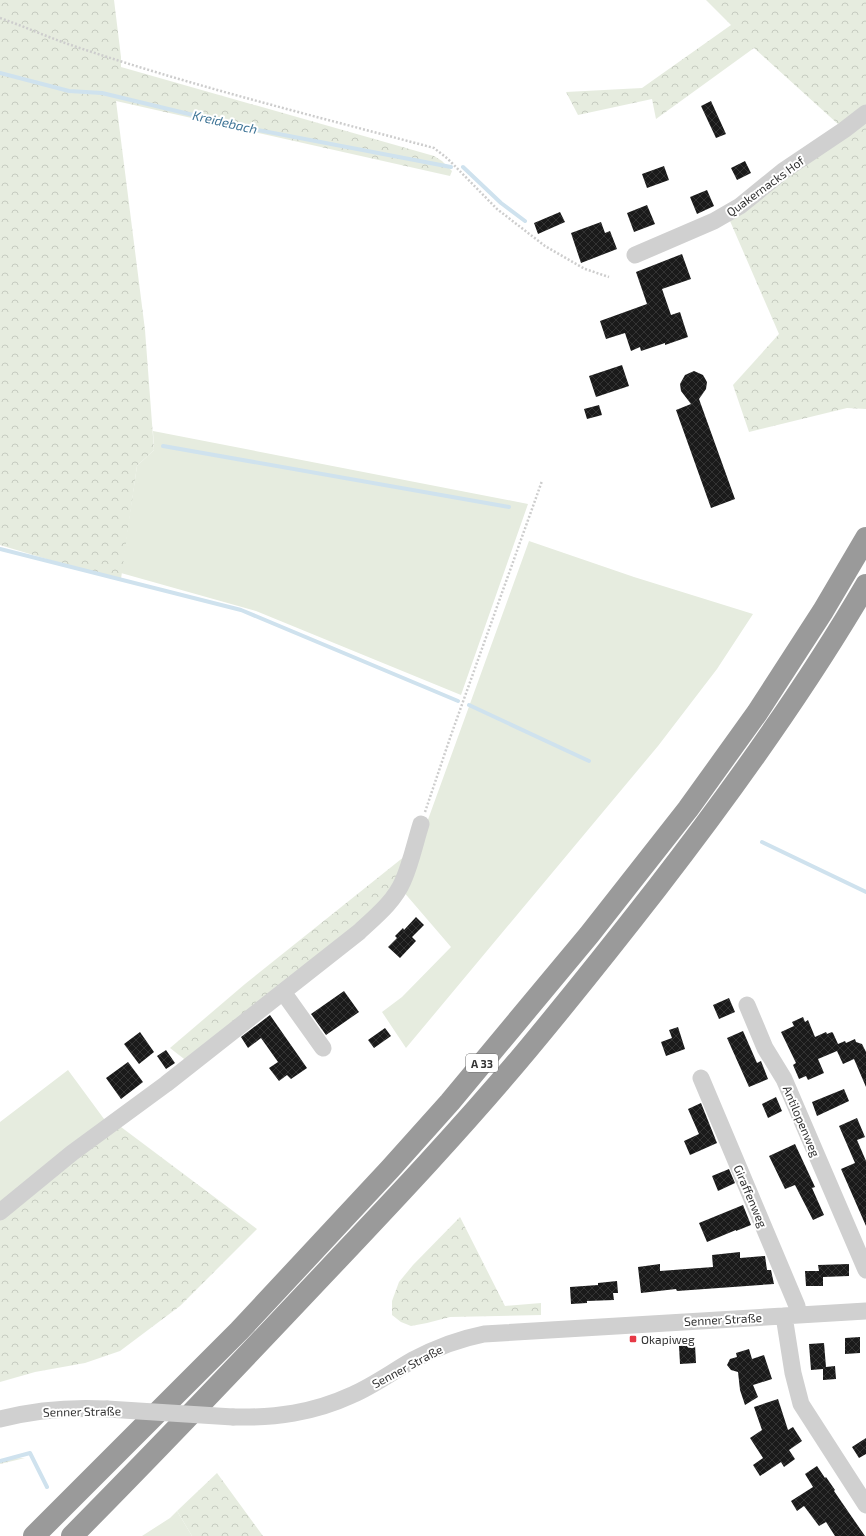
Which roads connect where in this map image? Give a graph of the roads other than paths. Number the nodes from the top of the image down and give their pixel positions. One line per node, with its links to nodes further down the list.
1 (866, 113): 2 (street, Quakernacks Hof)
2 (635, 254)
3 (866, 538): 17 (highway, A 33)
4 (866, 585): 18 (highway, A 33)
5 (421, 824): 6 (street)
6 (283, 992): 8 (street); 10 (street)
7 (747, 1005): 11 (street, Antilopenweg)
8 (323, 1048)
9 (701, 1078): 14 (street, Giraffenweg)
10 (0, 1212)
11 (860, 1237): 12 (street, Antilopenweg)
12 (866, 1270)
13 (866, 1311): 14 (street, Senner Straße)
14 (791, 1315): 15 (street, Senner Straße, bridge); 16 (street)
15 (0, 1419)
16 (866, 1506)
17 (34, 1536)
18 (72, 1536)

